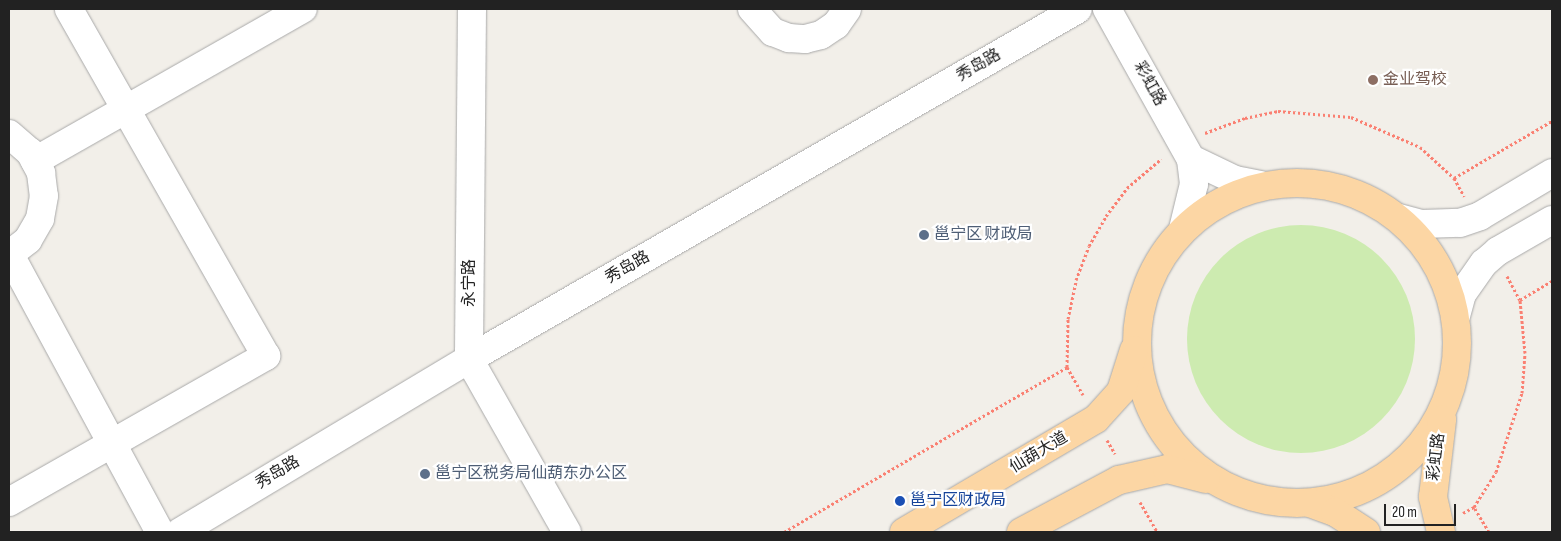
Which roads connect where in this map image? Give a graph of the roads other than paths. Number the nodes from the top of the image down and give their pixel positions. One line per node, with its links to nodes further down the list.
1 (69, 9): 8 (street)
2 (472, 9): 20 (street, 永宁路)
3 (752, 9): 4 (street)
4 (847, 9)
5 (1078, 9): 20 (street, 秀岛路)
6 (1107, 9): 10 (street, 彩虹路)
7 (285, 13): 8 (street)
8 (125, 108): 11 (street); 22 (street)
9 (9, 134): 11 (street)
10 (1187, 151): 13 (street); 16 (street)
11 (35, 161): 17 (street)
12 (1552, 173): 14 (street)
13 (1261, 185): 14 (main road); 16 (main road)
14 (1399, 218): 18 (main road)
15 (1552, 220): 18 (street)
16 (1183, 228): 19 (main road)
17 (9, 255): 22 (street)
18 (1456, 316): 21 (main road)
19 (1136, 341): 23 (main road); 29 (main road, 仙葫大道)
20 (469, 360): 27 (street, 秀岛路); 28 (street)
21 (1443, 411): 25 (main road); 32 (main road, 彩虹路)
22 (112, 444): 24 (street); 26 (street)
23 (1223, 485): 25 (main road); 30 (main road)
24 (9, 502)
25 (1310, 503): 31 (main road)
26 (160, 532)
27 (180, 532)
28 (567, 532)
29 (904, 532)
30 (1021, 532)
31 (1366, 532)
32 (1441, 532)

